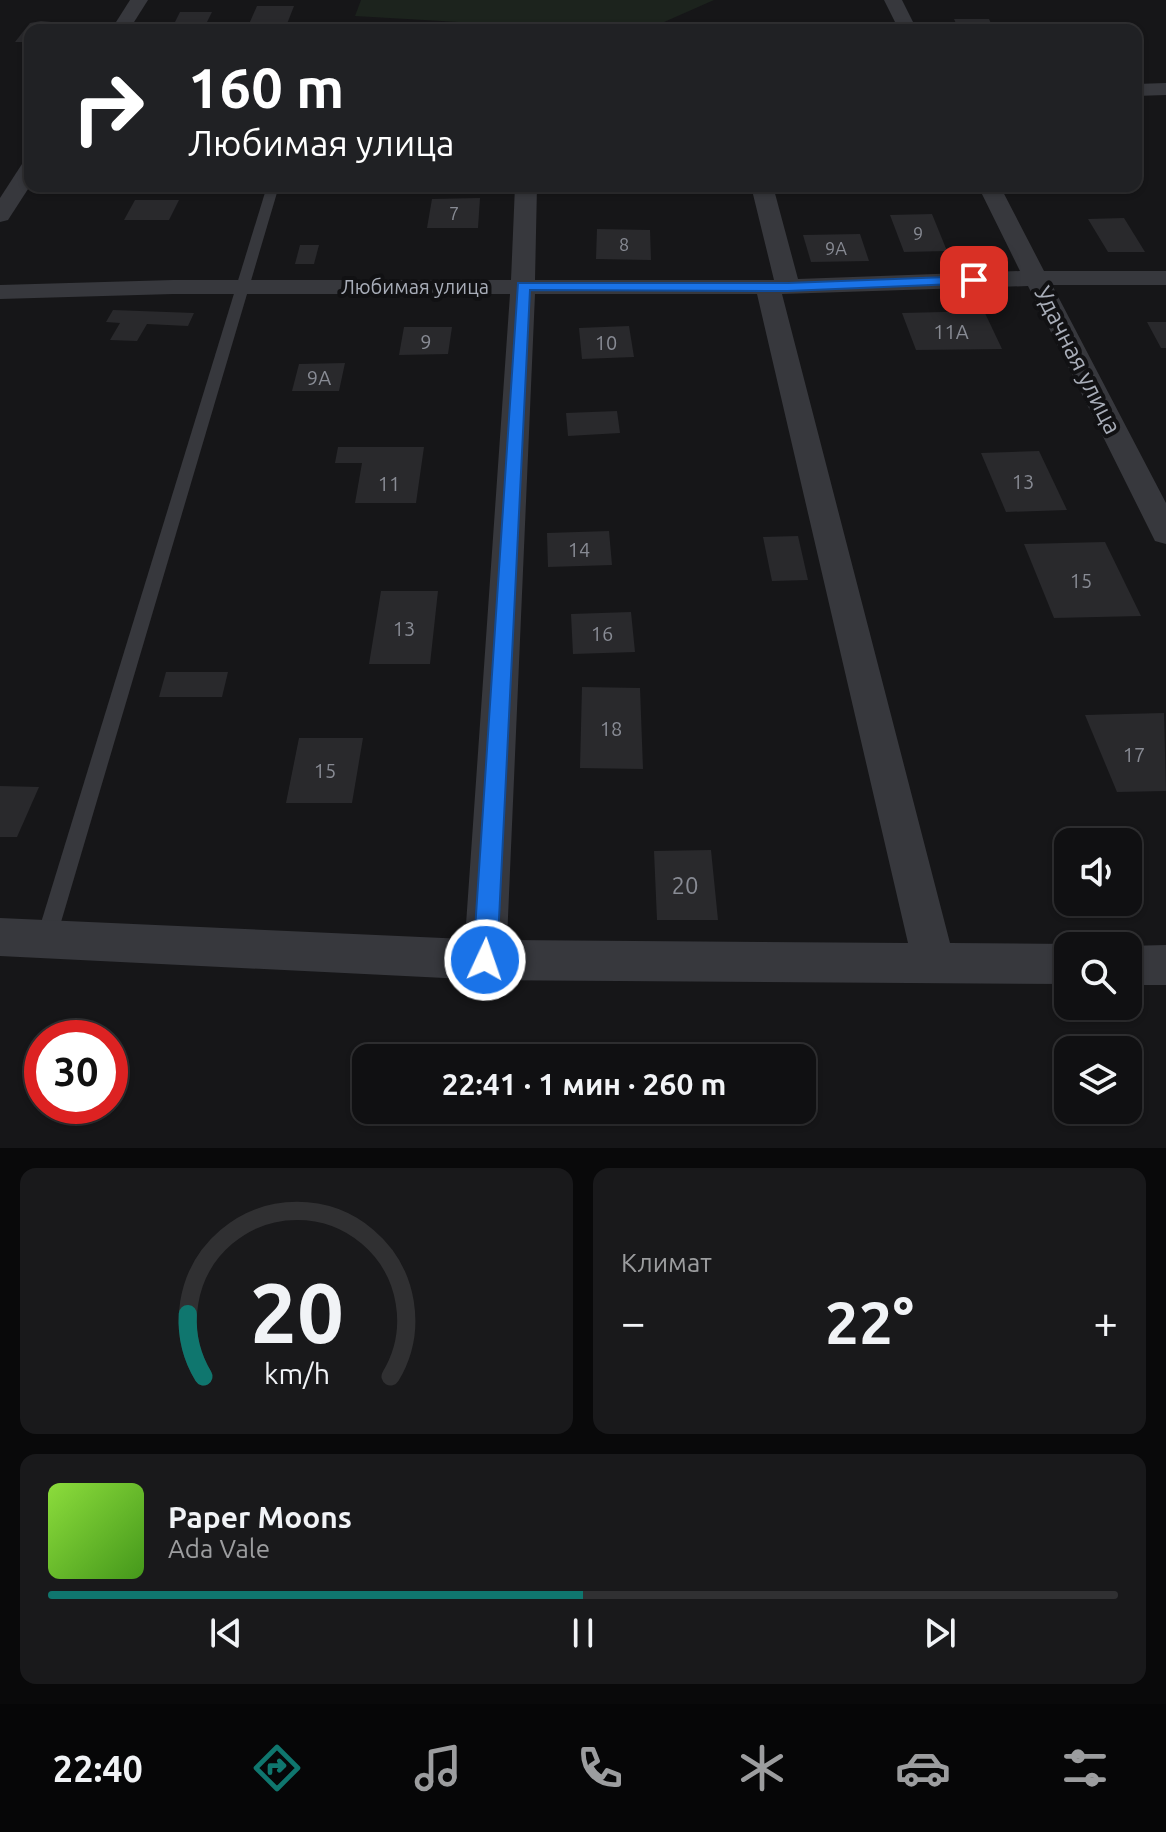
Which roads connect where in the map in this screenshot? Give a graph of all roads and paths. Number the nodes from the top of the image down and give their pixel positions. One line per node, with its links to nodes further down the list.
1 (139, 0): 3 (street)
2 (893, 0): 4 (street)
3 (124, 24)
4 (905, 24)
5 (1166, 89): 6 (street)
6 (1142, 90)
7 (24, 178): 12 (street)
8 (271, 192): 16 (lane)
9 (526, 192): 15 (street)
10 (763, 192): 17 (street)
11 (992, 192): 13 (street, Удачная улица)
12 (0, 215)
13 (1036, 278): 14 (street, Любимая улица); 17 (street, Любимая улица); 19 (street, Удачная улица)
14 (1166, 278)
15 (523, 286): 16 (street, Любимая улица); 17 (street, Любимая улица); 22 (street)
16 (242, 287): 18 (street, Любимая улица); 21 (lane)
17 (778, 287): 23 (street)
18 (0, 292)
19 (1166, 533)
20 (0, 937): 21 (street)
21 (46, 939): 22 (street)
22 (485, 960): 23 (street)
23 (934, 963): 24 (street)
24 (1054, 964)
25 (1142, 965): 26 (street)
26 (1166, 965)

